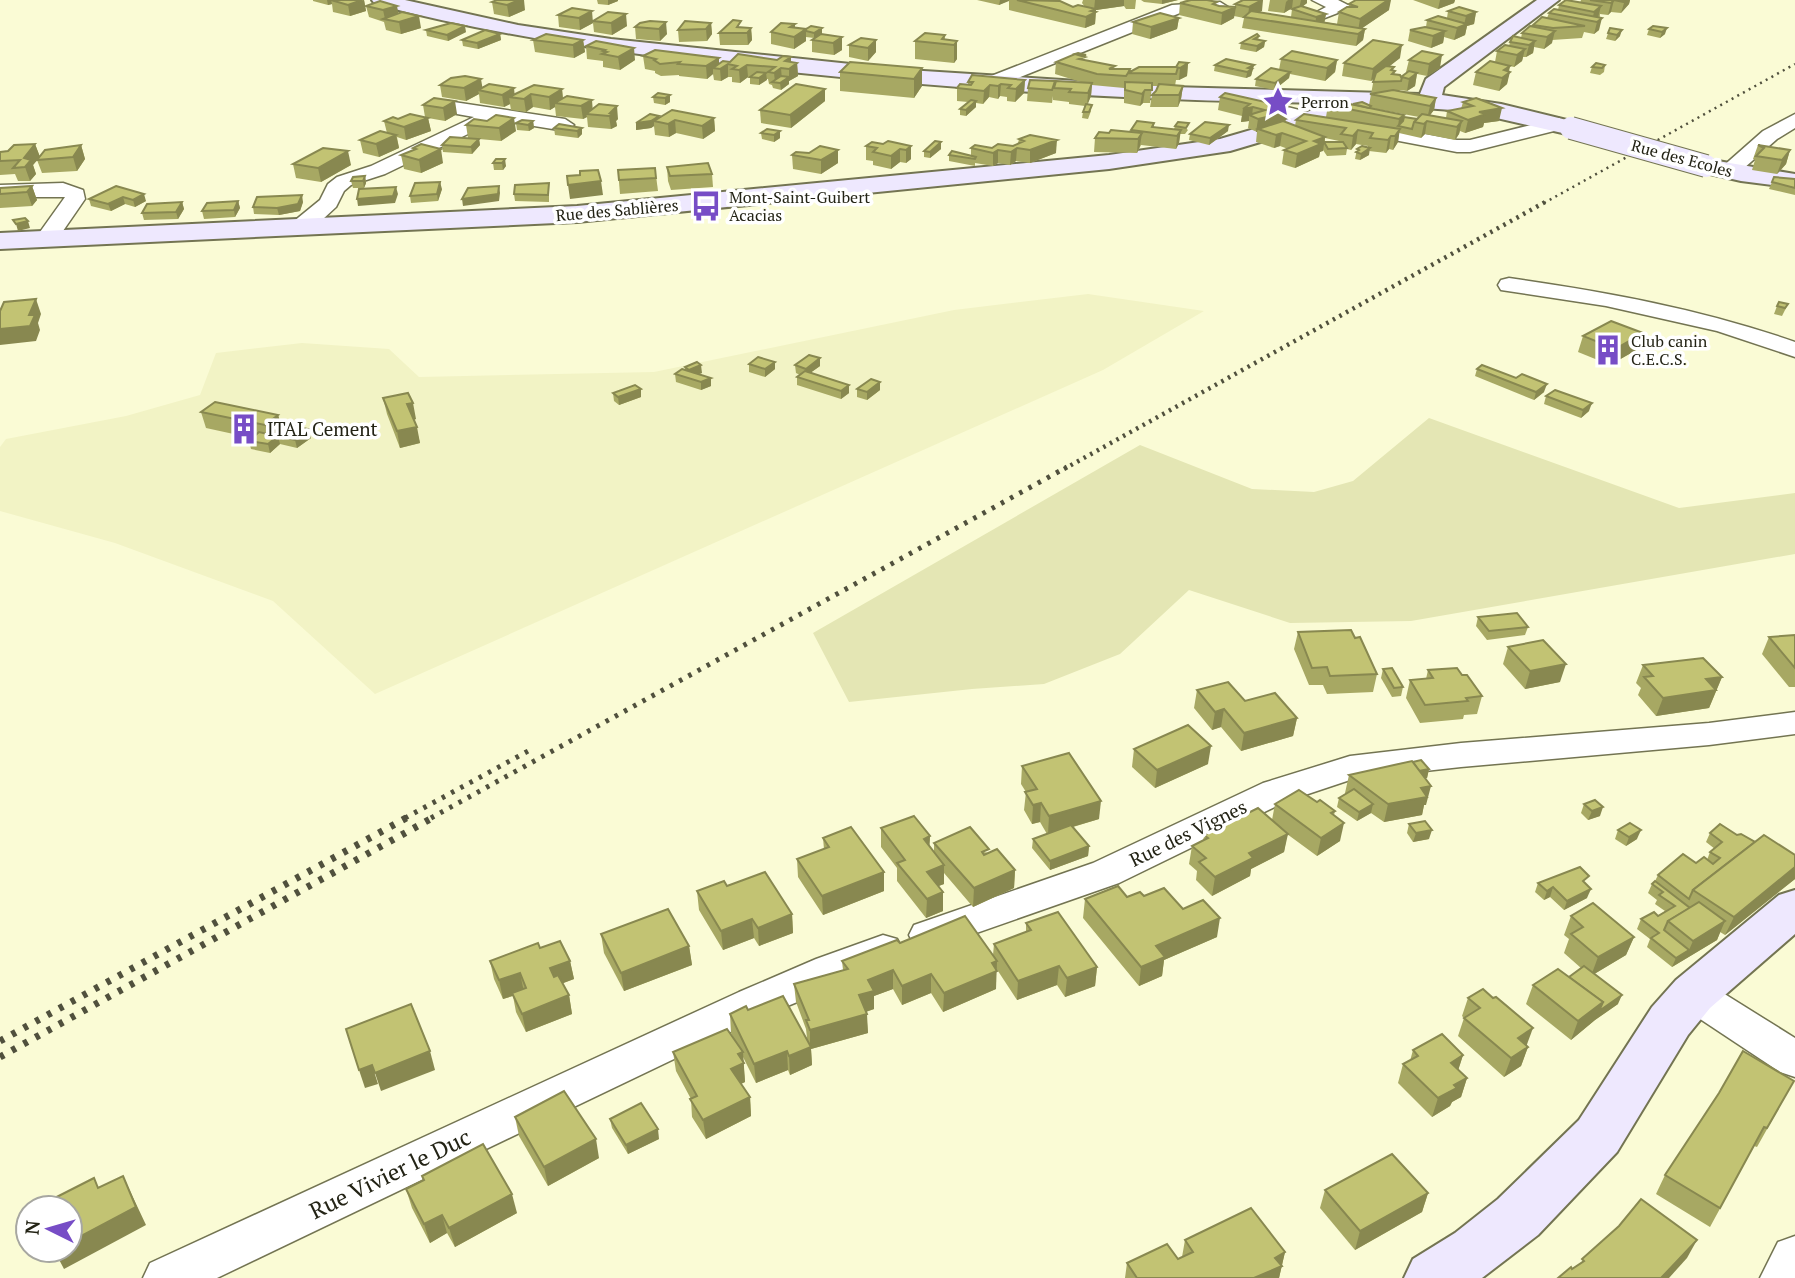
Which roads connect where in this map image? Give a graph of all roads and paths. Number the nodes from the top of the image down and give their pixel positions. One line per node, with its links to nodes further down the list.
1 (382, 0): 6 (street, Rue des Ecoles)
2 (1549, 0): 9 (street)
3 (1236, 10): 5 (street)
4 (1107, 18): 5 (street)
5 (1134, 25): 6 (street)
6 (987, 84): 7 (street, Rue des Ecoles)
7 (1224, 95): 8 (street, Rue des Ecoles); 12 (street)
8 (1361, 99): 9 (street, Rue des Ecoles); 12 (street, Rue des Sablières)
9 (1429, 100): 15 (street, Rue des Ecoles)
10 (447, 107): 11 (street)
11 (492, 115): 14 (street); 19 (street)
12 (1310, 118): 15 (street); 19 (street, Rue des Sablières)
13 (1795, 120): 16 (street)
14 (565, 125)
15 (1565, 126): 16 (street, Rue des Ecoles, bridge)
16 (1717, 169): 17 (street, Rue des Ecoles)
17 (1795, 181)
18 (0, 191): 20 (street)
19 (332, 214): 20 (street, Rue des Sablières)
20 (46, 239): 21 (street, Rue des Sablières)
21 (0, 241)
22 (1510, 285): 23 (street)
23 (1795, 350)
24 (1795, 723): 28 (street, Rue des Vignes)
25 (1795, 907): 26 (street)
26 (1693, 994): 27 (street); 31 (street)
27 (1795, 1060)
28 (612, 1067): 30 (street, Rue Vivier le Duc)
29 (1795, 1258): 32 (street)
30 (167, 1278)
31 (1433, 1278)
32 (1784, 1278)

